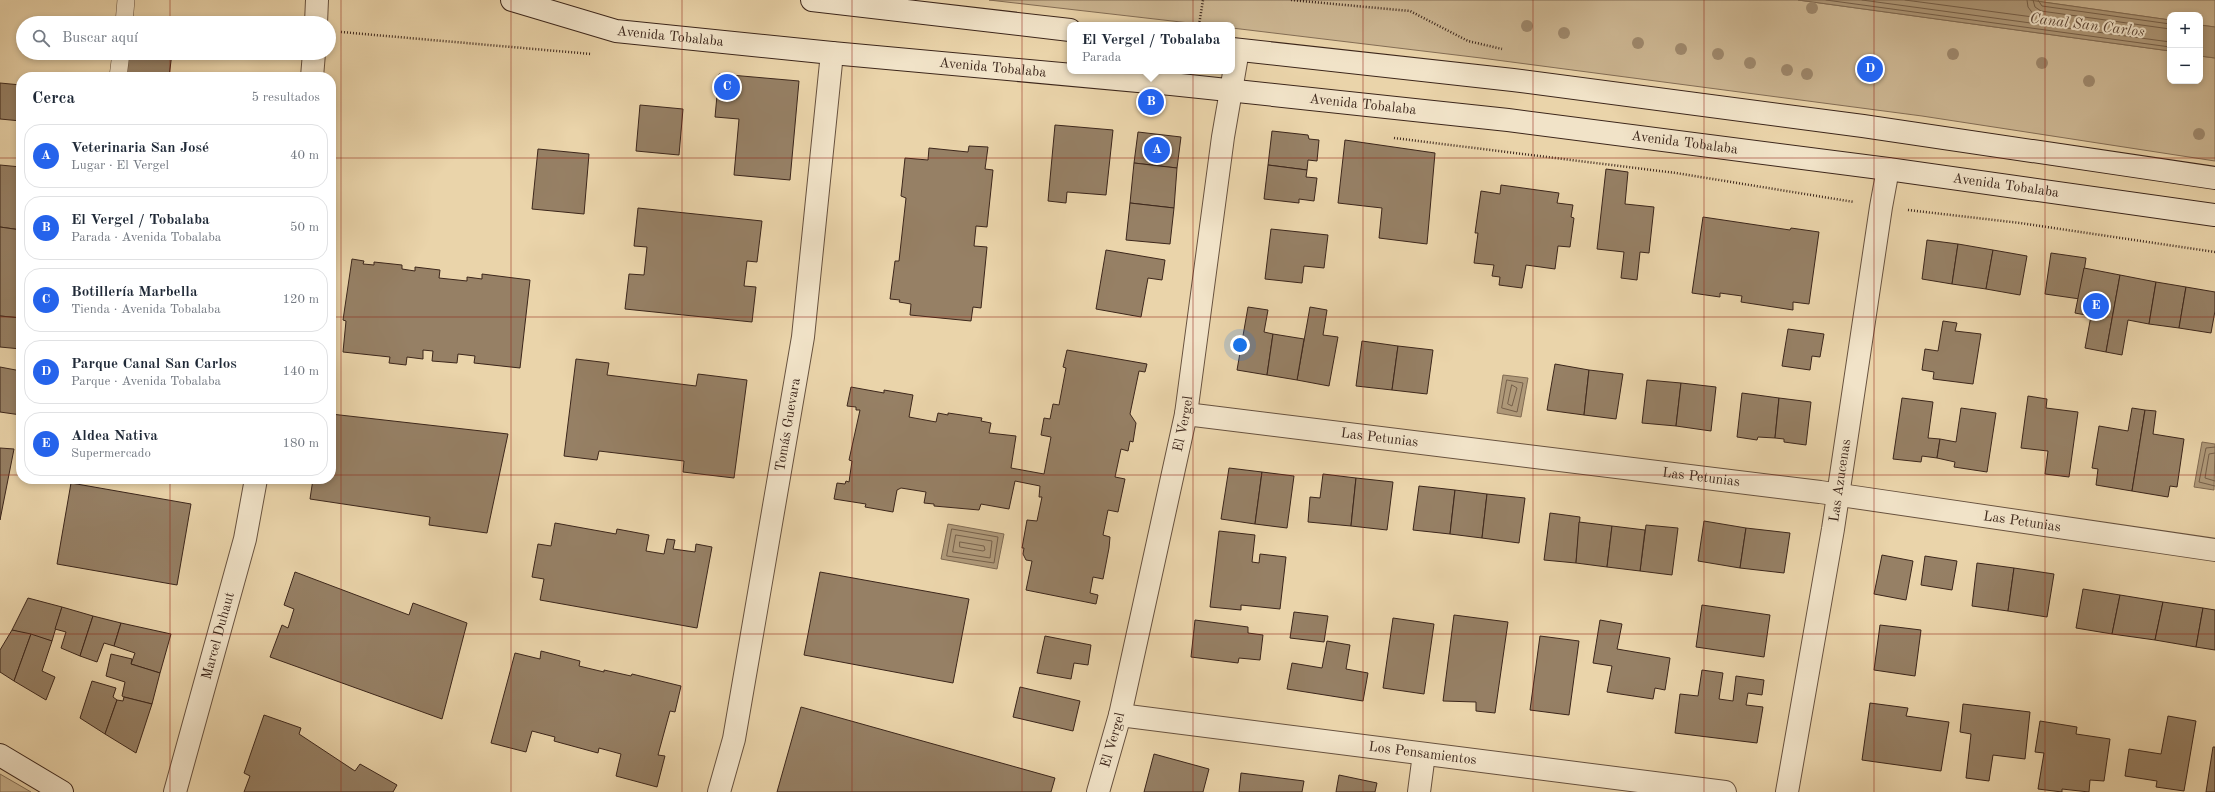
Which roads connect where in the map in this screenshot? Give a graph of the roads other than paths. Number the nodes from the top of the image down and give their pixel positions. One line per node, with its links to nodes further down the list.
1 (126, 0): 5 (lane)
2 (317, 0): 6 (street)
3 (512, 0): 9 (street, Avenida Tobalaba)
4 (812, 0): 7 (street)
5 (125, 16)
6 (316, 16)
7 (1067, 30)
8 (1235, 49): 17 (street)
9 (832, 53): 15 (street, Avenida Tobalaba); 28 (street, Tomás Guevara)
10 (120, 60): 12 (lane)
11 (313, 60): 13 (street)
12 (119, 72)
13 (312, 72)
14 (1233, 74): 15 (street, El Vergel)
15 (1231, 90): 16 (street, Avenida Tobalaba); 19 (street, El Vergel)
16 (1888, 169): 18 (street, Avenida Tobalaba); 21 (street, Las Azucenas)
17 (2215, 178)
18 (2215, 215)
19 (1186, 414): 21 (street, Las Petunias); 23 (street, El Vergel)
20 (255, 484): 27 (street, Marcel Duhaut)
21 (1838, 495): 22 (street, Las Petunias); 32 (street, Las Azucenas)
22 (2215, 550)
23 (1120, 715): 24 (street, Los Pensamientos); 29 (street, El Vergel)
24 (1424, 754): 30 (street); 31 (street, Los Pensamientos)
25 (0, 755): 26 (street)
26 (62, 792)
27 (175, 792)
28 (719, 792)
29 (1098, 792)
30 (1419, 792)
31 (1725, 792)
32 (1787, 792)

